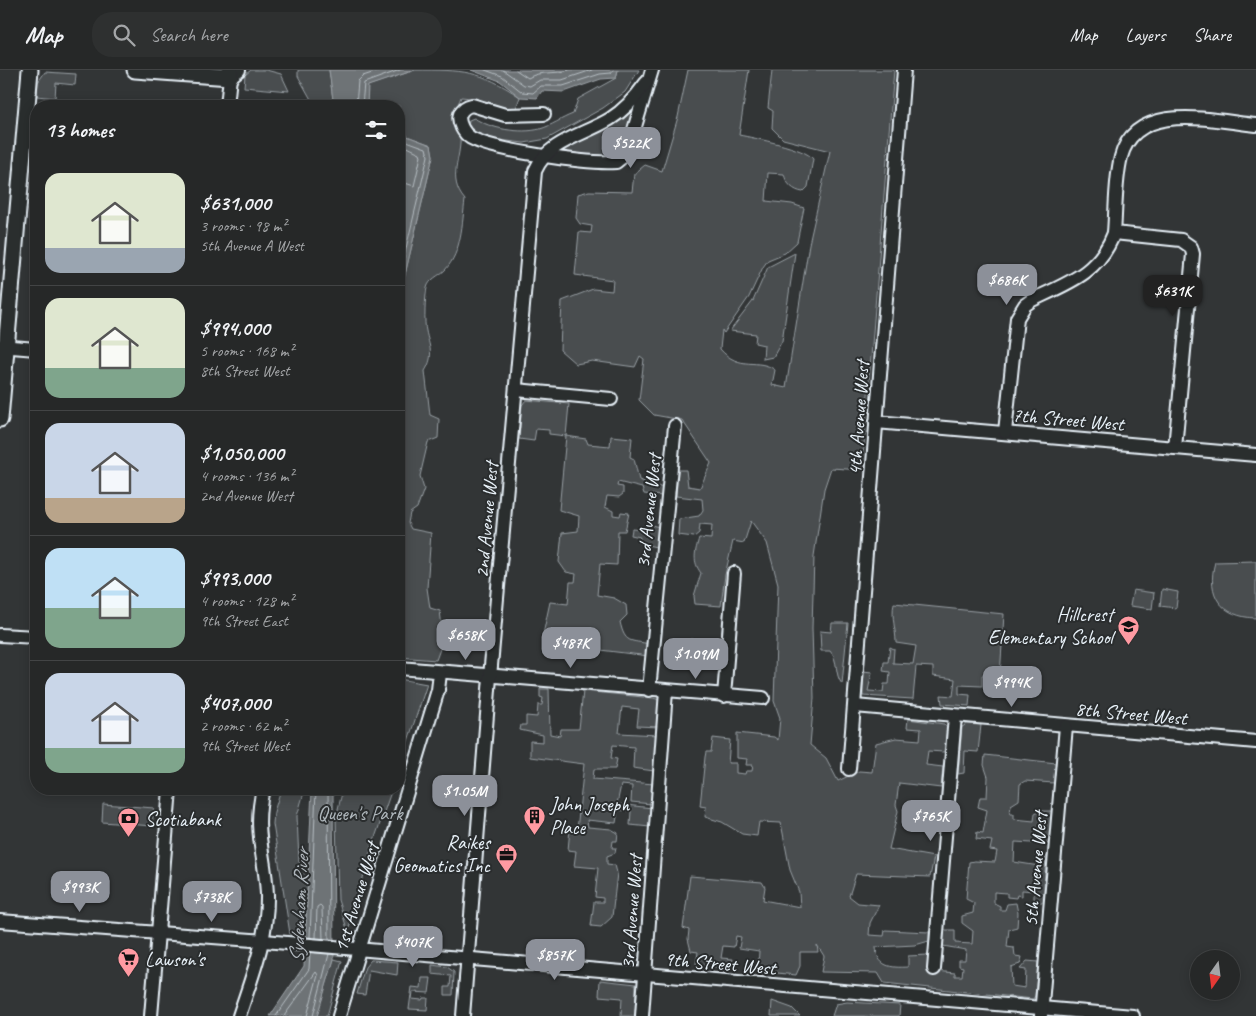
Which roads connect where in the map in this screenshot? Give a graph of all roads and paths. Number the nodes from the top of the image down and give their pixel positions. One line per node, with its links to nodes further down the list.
1 (30, 70): 12 (main road)
2 (135, 70): 5 (main road)
3 (652, 70): 6 (street)
4 (904, 70): 17 (street, 4th Avenue West)
5 (233, 72): 7 (street)
6 (646, 83): 10 (street); 10 (street)
7 (228, 100)
8 (544, 114): 10 (street)
9 (1256, 125): 11 (street)
10 (544, 156): 14 (street, 2nd Avenue West)
11 (1114, 233): 19 (street); 20 (street)
12 (3, 347): 13 (street); 16 (main road)
13 (30, 349)
14 (516, 390): 15 (street); 27 (street, 2nd Avenue West)
15 (611, 399)
16 (0, 419)
17 (876, 422): 19 (street, 7th Street West); 32 (street, 4th Avenue West)
18 (675, 426): 28 (street, 3rd Avenue West)
19 (1006, 432): 20 (street, 7th Street West)
20 (1175, 448): 21 (street, 7th Street West)
21 (1256, 455)
22 (734, 573): 30 (street)
23 (0, 634): 24 (street)
24 (30, 637)
25 (405, 669): 26 (street)
26 (440, 673): 27 (street); 42 (street, 1st Avenue West)
27 (490, 677): 28 (street); 43 (street, 2nd Avenue West)
28 (649, 690): 29 (street)
29 (666, 691): 30 (street); 45 (street, 3rd Avenue West)
30 (724, 696): 31 (street)
31 (763, 698)
32 (855, 706): 33 (street, 8th Street West); 36 (street, 4th Avenue West)
33 (955, 716): 34 (street, 8th Street West); 44 (street)
34 (1066, 726): 35 (street, 8th Street West); 46 (street, 5th Avenue West)
35 (1256, 742)
36 (849, 769)
37 (170, 795): 40 (street)
38 (262, 795): 41 (street)
39 (0, 921): 40 (street, 9th Street West)
40 (158, 934): 41 (street, 9th Street West); 47 (street)
41 (264, 941): 42 (street, 9th Street West); 48 (street)
42 (360, 950): 43 (street, 9th Street West); 49 (street, 1st Avenue West)
43 (468, 959): 45 (street, 9th Street West); 50 (street, 2nd Avenue West)
44 (934, 970)
45 (645, 975): 46 (street, 9th Street West); 51 (street, 3rd Avenue West)
46 (1041, 1012): 52 (street, 9th Street West)
47 (151, 1016)
48 (239, 1016)
49 (339, 1016)
50 (463, 1016)
51 (642, 1016)
52 (1133, 1016)

